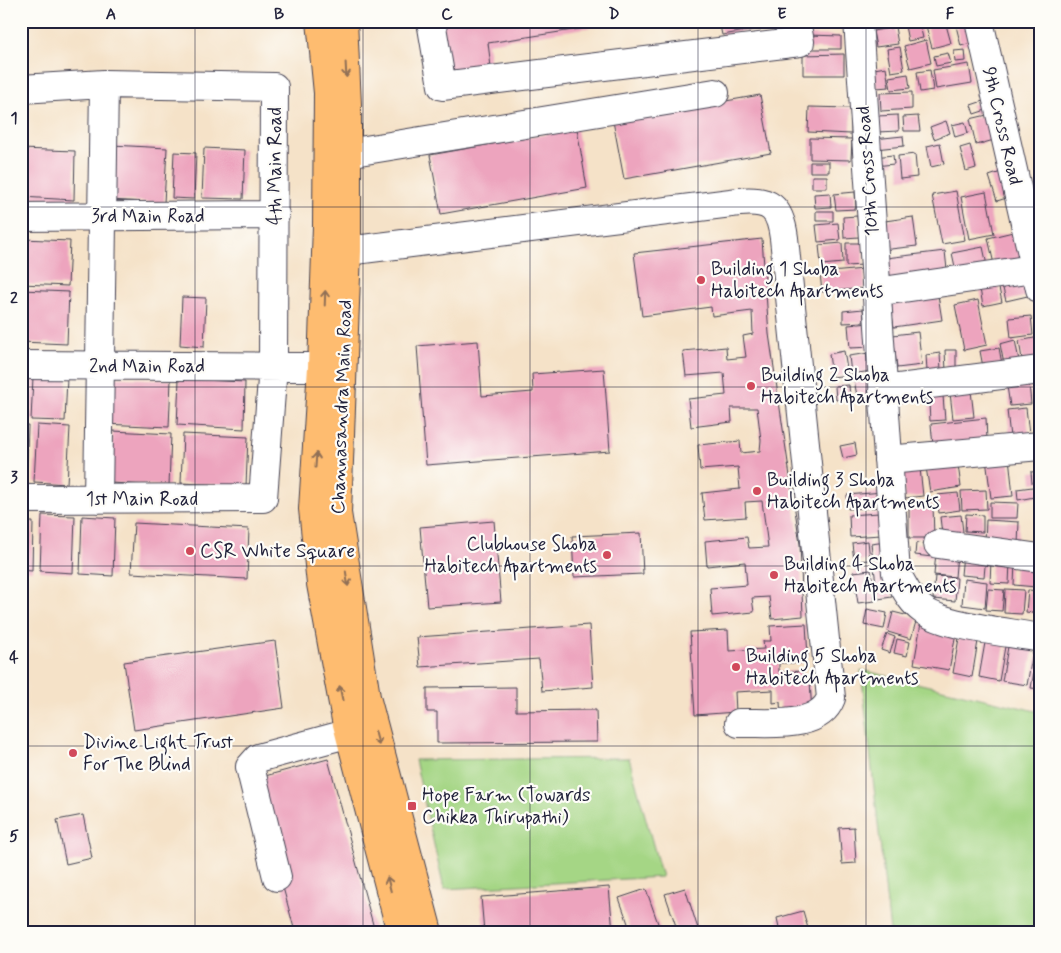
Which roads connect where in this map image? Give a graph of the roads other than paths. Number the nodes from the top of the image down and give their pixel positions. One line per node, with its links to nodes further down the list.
1 (321, 21): 10 (main road, Channasandra Main Road)
2 (343, 21): 10 (main road, Channasandra Main Road, one-way to 10)
3 (432, 21): 4 (street)
4 (796, 21)
5 (858, 21): 16 (street, 10th Cross Road)
6 (979, 21): 15 (street, 9th Cross Road)
7 (104, 84): 8 (street, 4th Main Road); 11 (street, 4th Main Road); 12 (street)
8 (21, 89)
9 (716, 93): 10 (street)
10 (341, 139): 14 (main road, Channasandra Main Road); 20 (main road, Channasandra Main Road, one-way to 10)
11 (275, 215): 12 (street, 3rd Main Road); 19 (street, 4th Main Road)
12 (102, 216): 13 (street, 3rd Main Road); 18 (street)
13 (21, 217)
14 (347, 252): 28 (main road, Channasandra Main Road); 32 (street)
15 (1038, 276): 16 (street)
16 (876, 292): 22 (street, 10th Cross Road)
17 (21, 366): 18 (street, 2nd Main Road)
18 (100, 366): 19 (street, 2nd Main Road); 27 (street)
19 (278, 366): 20 (street, 2nd Main Road); 25 (street, 4th Main Road)
20 (322, 367): 28 (main road, Channasandra Main Road, one-way to 20)
21 (1040, 370): 22 (street)
22 (883, 390): 24 (street, 10th Cross Road)
23 (1040, 446): 24 (street)
24 (888, 460): 31 (street, 10th Cross Road)
25 (262, 498): 27 (street, 1st Main Road)
26 (21, 499): 27 (street, 1st Main Road)
27 (98, 499)
28 (325, 511): 33 (main road, Channasandra Main Road, one-way to 28); 36 (main road, Channasandra Main Road, one-way to 36)
29 (938, 544): 30 (street)
30 (1040, 558)
31 (1040, 638)
32 (739, 723)
33 (350, 733): 34 (street); 35 (main road, Channasandra Main Road, one-way to 33)
34 (277, 877)
35 (401, 932)
36 (428, 932)

